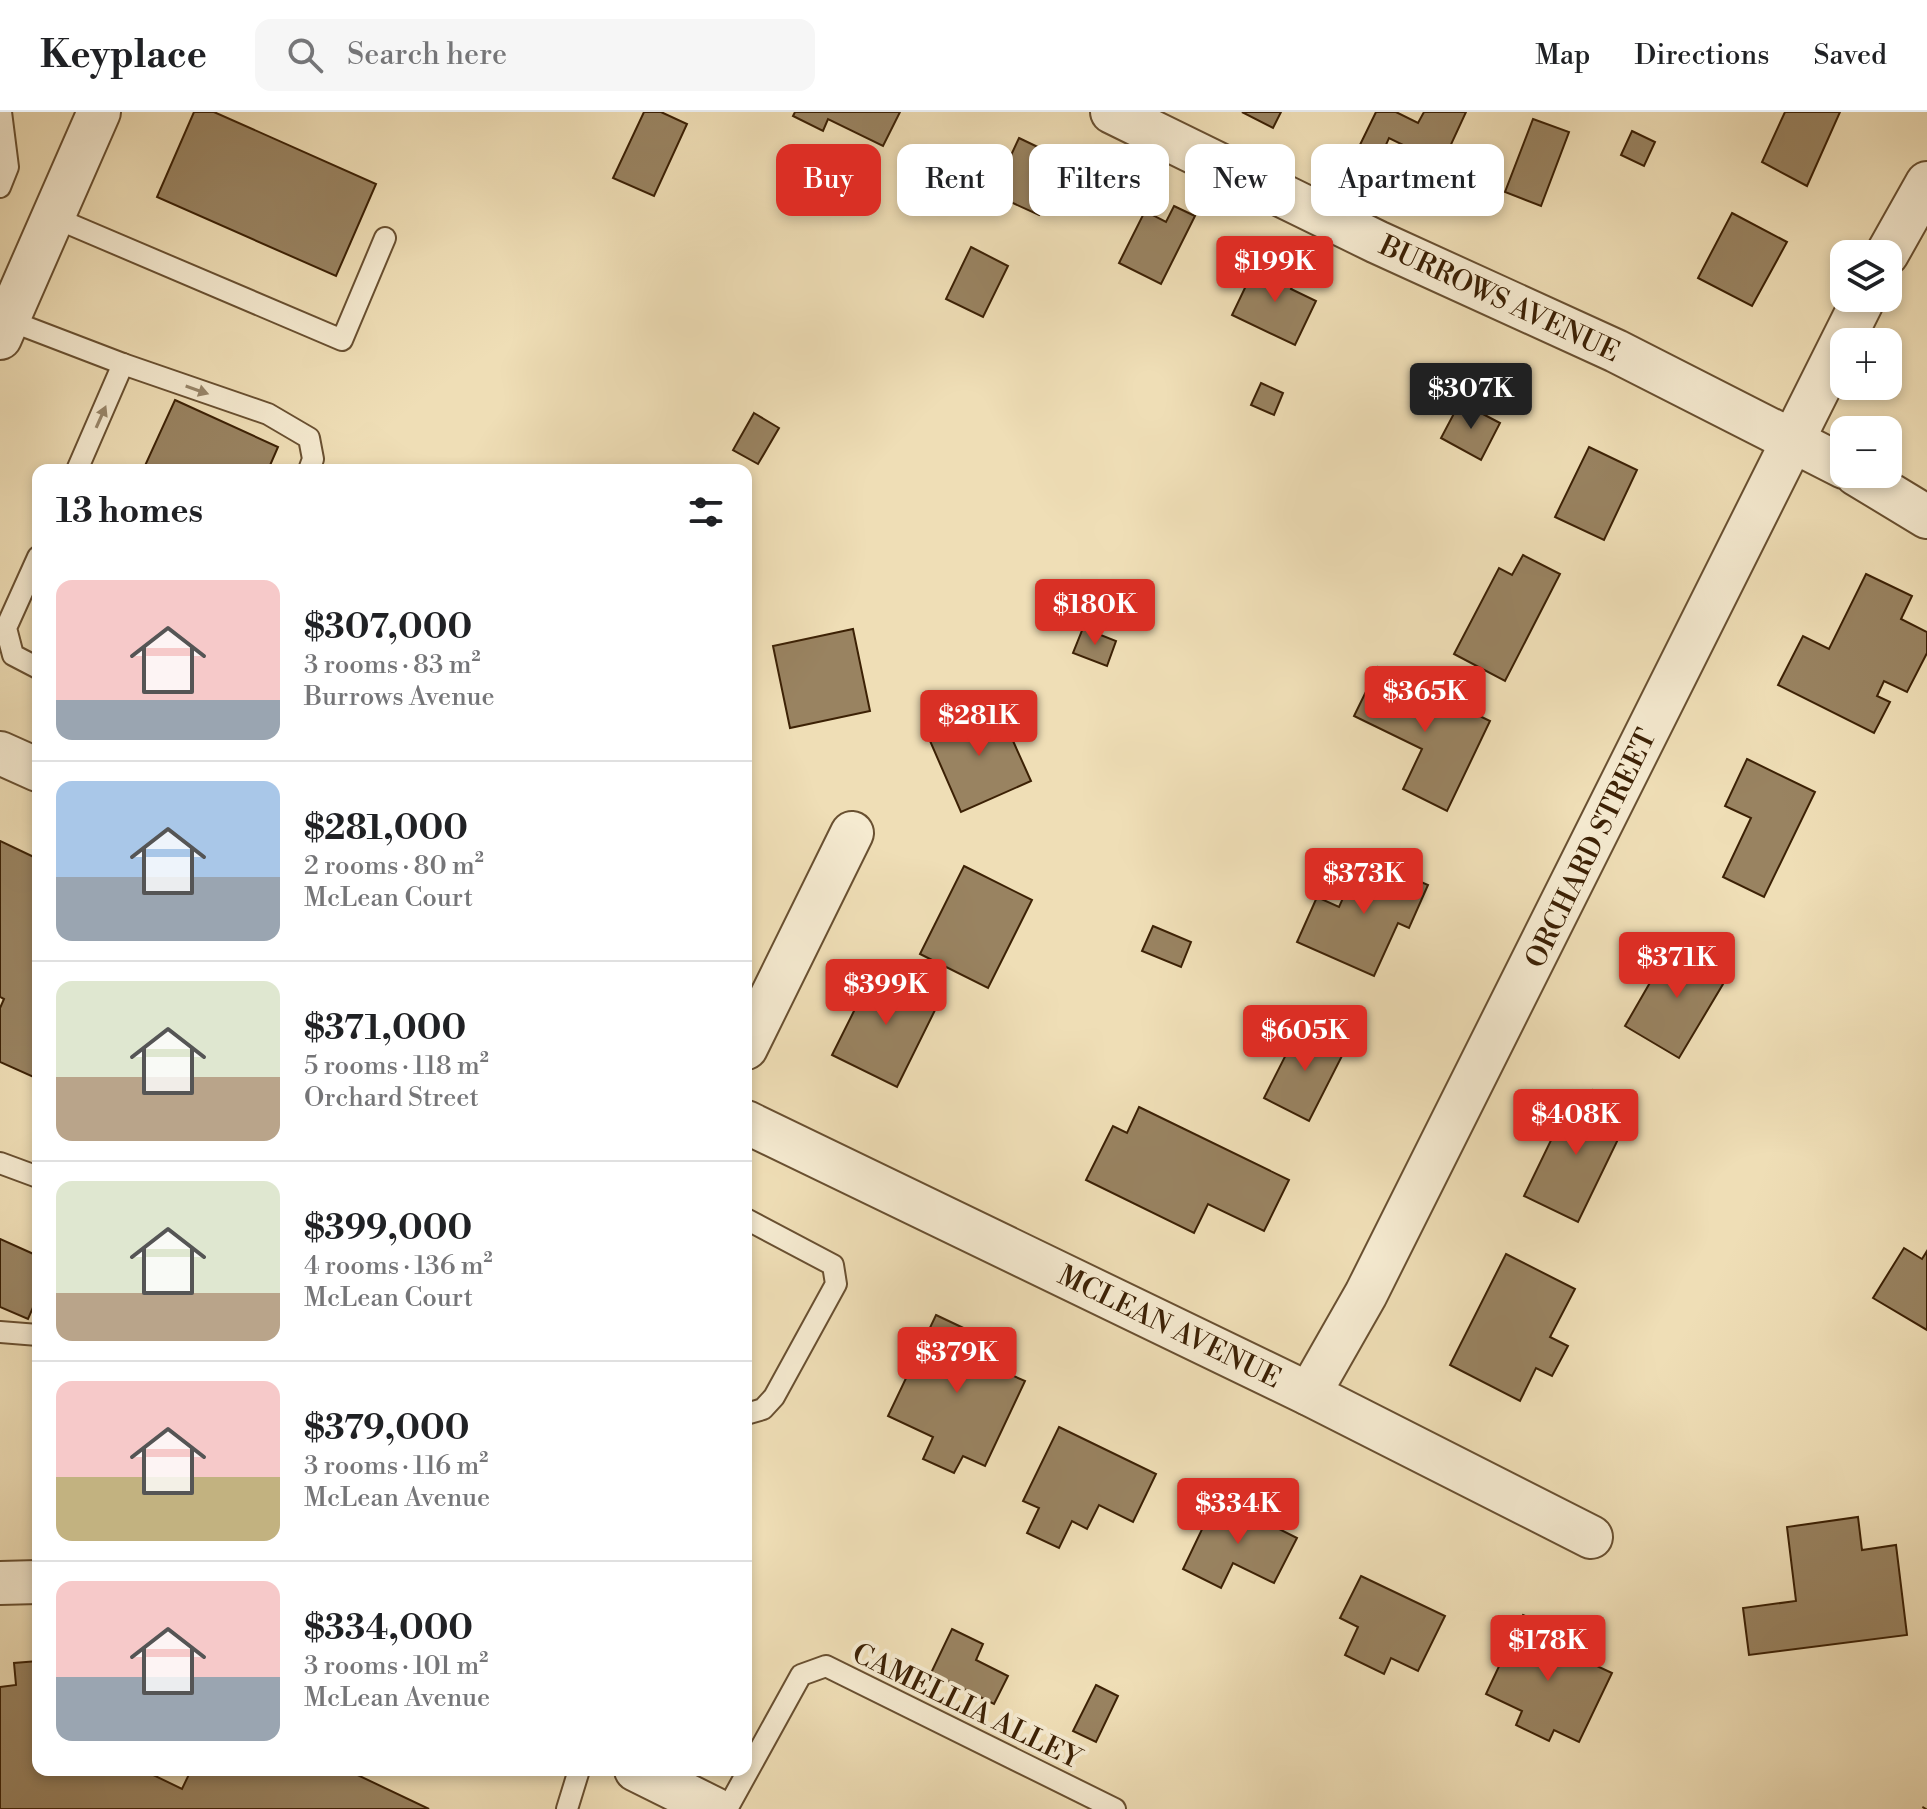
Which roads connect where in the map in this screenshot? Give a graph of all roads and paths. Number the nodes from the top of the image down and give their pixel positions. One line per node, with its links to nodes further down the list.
1 (1, 112): 5 (lane)
2 (99, 112): 6 (street)
3 (1112, 112): 12 (street, BURROWS AVENUE)
4 (1927, 183): 8 (street)
5 (0, 187)
6 (53, 217): 7 (lane); 10 (street)
7 (385, 238)
8 (1895, 240)
9 (1857, 312): 12 (street, ORCHARD STREET)
10 (4, 329): 11 (lane)
11 (123, 364): 14 (lane, one-way to 11); 15 (lane, one-way to 15)
12 (1793, 438): 13 (street, BURROWS AVENUE); 30 (street, ORCHARD STREET)
13 (1830, 459)
14 (80, 464)
15 (311, 464)
16 (1879, 488): 17 (street)
17 (1927, 517)
18 (32, 570): 19 (lane)
19 (32, 665)
20 (0, 753): 21 (street)
21 (32, 767)
22 (852, 833): 23 (street)
23 (752, 1036)
24 (752, 1125): 30 (street, MCLEAN AVENUE)
25 (0, 1163): 26 (lane)
26 (32, 1175)
27 (752, 1222): 31 (lane)
28 (0, 1332): 29 (lane)
29 (32, 1335)
30 (1309, 1394): 32 (street, MCLEAN AVENUE)
31 (752, 1412)
32 (1591, 1537)
33 (0, 1570): 35 (lane)
34 (32, 1582): 35 (street)
35 (0, 1583)
36 (752, 1764): 43 (lane, CAMELLIA ALLEY)
37 (577, 1776): 40 (lane)
38 (648, 1776): 41 (street)
39 (745, 1776): 42 (lane, CAMELLIA ALLEY)
40 (567, 1809)
41 (715, 1809)
42 (727, 1809)
43 (1115, 1809)

